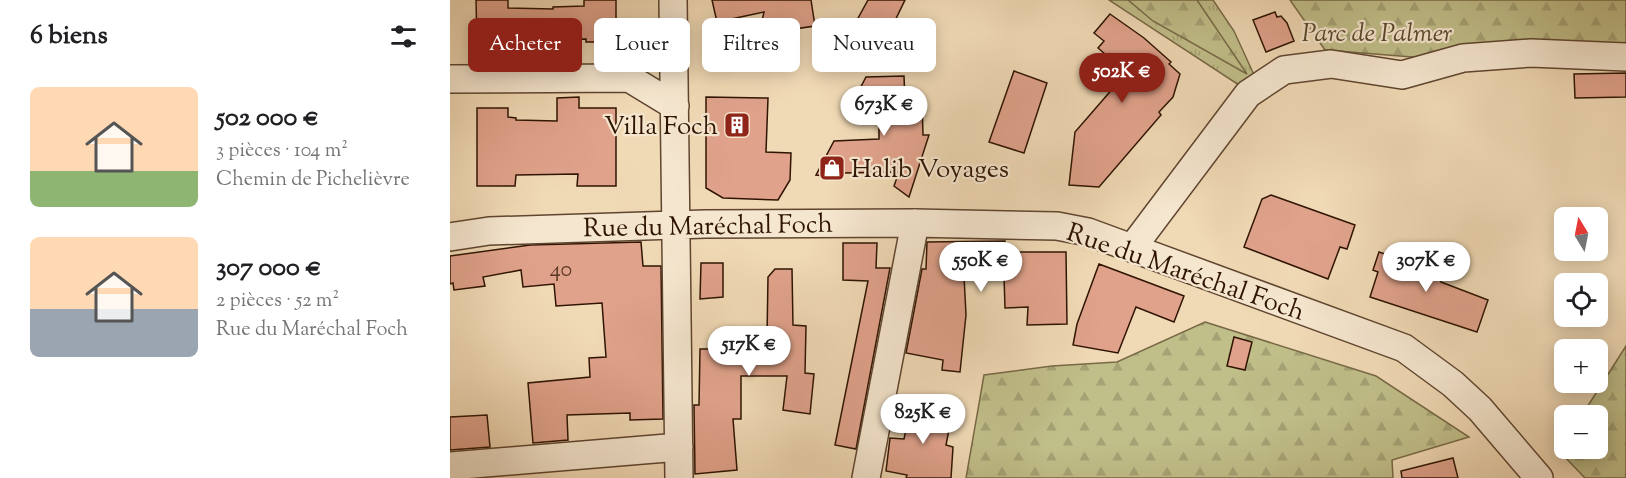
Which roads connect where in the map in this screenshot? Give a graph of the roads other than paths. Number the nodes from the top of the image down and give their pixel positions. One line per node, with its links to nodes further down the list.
1 (673, 0): 4 (street)
2 (1626, 57): 8 (street)
3 (450, 79): 4 (street)
4 (675, 106): 6 (street)
5 (915, 223): 6 (street, Rue du Maréchal Foch); 8 (street, Rue du Maréchal Foch); 12 (street)
6 (677, 226): 7 (street, Rue du Maréchal Foch); 9 (street)
7 (450, 237)
8 (1132, 248): 13 (street, Rue du Maréchal Foch)
9 (679, 447): 10 (street); 11 (street)
10 (450, 466)
11 (680, 478)
12 (866, 478)
13 (1539, 478)

